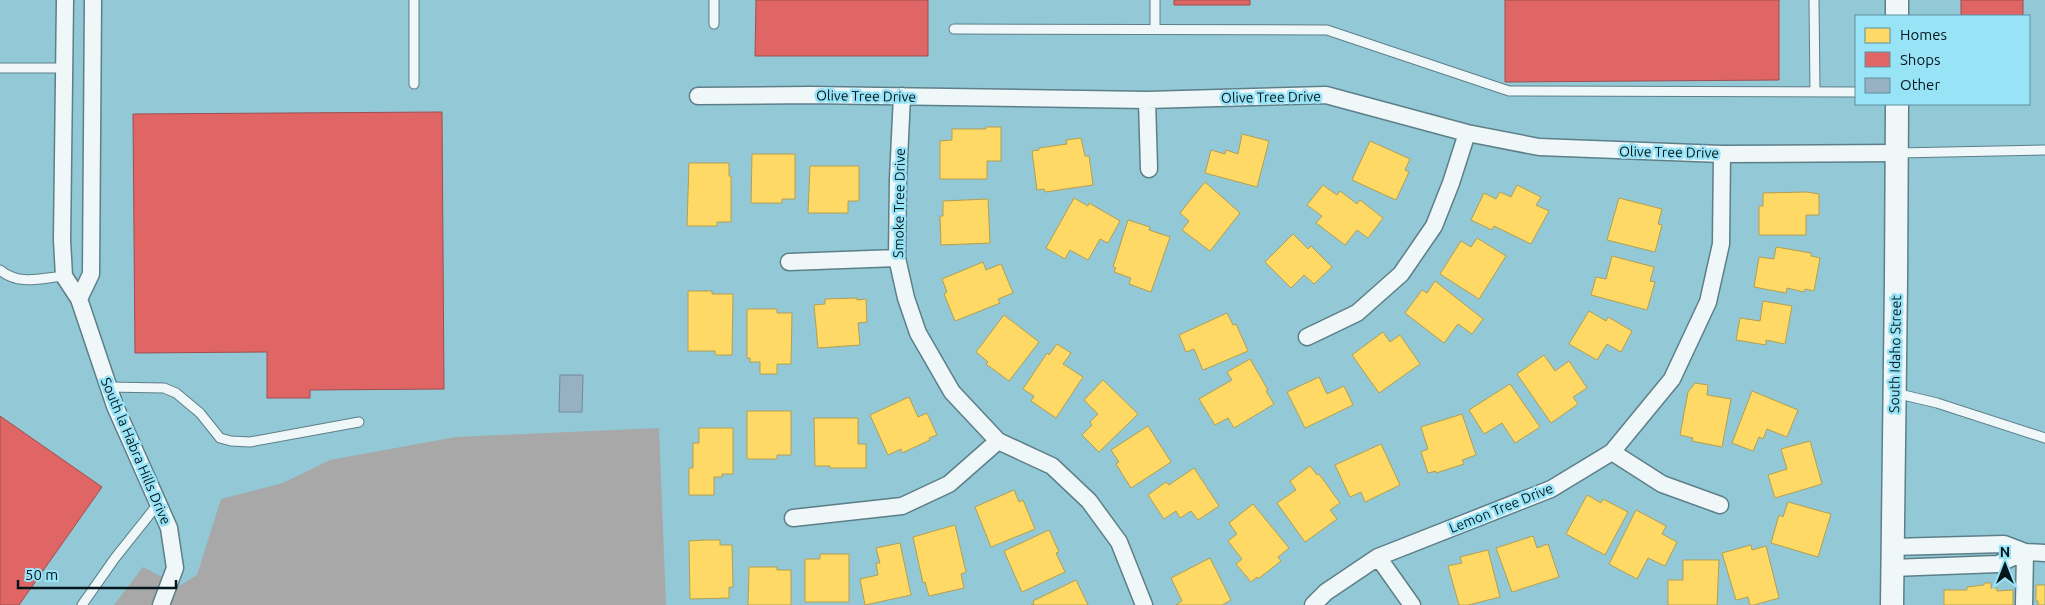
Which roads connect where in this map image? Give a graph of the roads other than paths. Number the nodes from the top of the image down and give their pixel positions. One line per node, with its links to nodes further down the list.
1 (65, 0): 13 (street, South la Habra Hills Drive)
2 (93, 0): 30 (street)
3 (414, 0): 14 (lane)
4 (714, 0): 9 (lane)
5 (1156, 0): 11 (lane)
6 (1814, 0): 15 (lane)
7 (1896, 0): 8 (main road)
8 (1896, 15)
9 (714, 24)
10 (954, 28): 11 (lane)
11 (1155, 28): 15 (lane)
12 (0, 68): 13 (lane)
13 (64, 68): 29 (street, South la Habra Hills Drive)
14 (414, 84)
15 (1815, 92): 16 (lane)
16 (1855, 92)
17 (698, 96): 18 (street, Olive Tree Drive)
18 (902, 96): 19 (street, Olive Tree Drive); 26 (street, Smoke Tree Drive)
19 (1147, 100): 21 (street, Olive Tree Drive); 25 (street)
20 (1897, 105): 23 (main road, South Idaho Street)
21 (1467, 133): 24 (street, Olive Tree Drive); 31 (street)
22 (2045, 150): 23 (lane)
23 (1897, 152): 24 (street, Olive Tree Drive); 33 (main road, South Idaho Street)
24 (1722, 154): 37 (street, Lemon Tree Drive)
25 (1149, 169)
26 (897, 258): 27 (street); 36 (street, Smoke Tree Drive)
27 (789, 262)
28 (0, 270): 29 (lane)
29 (64, 276): 30 (street, South la Habra Hills Drive)
30 (79, 299): 32 (street, South la Habra Hills Drive)
31 (1307, 337)
32 (108, 387): 34 (lane); 38 (street, South la Habra Hills Drive)
33 (1895, 392): 35 (lane); 44 (main road, South Idaho Street)
34 (359, 422)
35 (2045, 438)
36 (998, 441): 40 (street); 47 (street, Smoke Tree Drive)
37 (1612, 452): 39 (street); 43 (street, Lemon Tree Drive)
38 (158, 504): 45 (lane); 46 (street, South la Habra Hills Drive)
39 (1720, 505)
40 (793, 518)
41 (2025, 552): 42 (street); 44 (street); 51 (street)
42 (2045, 553)
43 (1378, 557): 48 (street, Lemon Tree Drive); 49 (street)
44 (1892, 557): 50 (main road, South Idaho Street)
45 (82, 605)
46 (161, 605)
47 (1144, 605)
48 (1313, 605)
49 (1412, 605)
50 (1892, 605)
51 (2024, 605)

